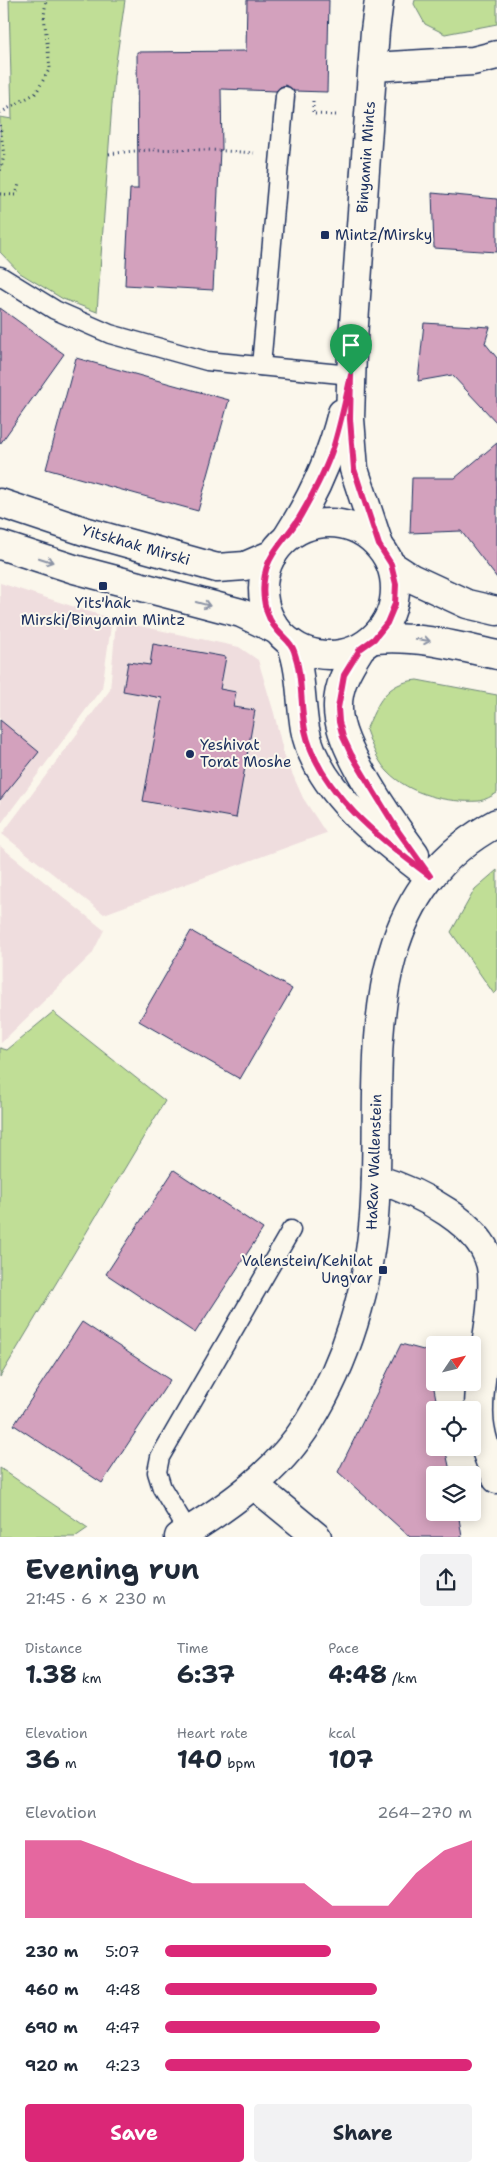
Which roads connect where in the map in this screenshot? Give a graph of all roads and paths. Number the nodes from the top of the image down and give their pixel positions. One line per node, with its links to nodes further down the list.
1 (46, 0): 7 (path)
2 (379, 0): 4 (street, Binyamin Mints)
3 (497, 54): 4 (street)
4 (373, 67): 17 (street, Binyamin Mints)
5 (285, 96): 11 (lane)
6 (313, 96): 8 (path)
7 (0, 113)
8 (313, 114)
9 (0, 125): 12 (path)
10 (109, 154): 11 (path)
11 (280, 155): 16 (lane)
12 (0, 172)
13 (19, 184): 14 (path)
14 (0, 194)
15 (0, 276): 16 (lane)
16 (261, 366): 17 (lane)
17 (351, 375): 20 (street, Binyamin Mints); 21 (street, Binyamin Mints)
18 (0, 503): 20 (street, Yitskhak Mirski)
19 (0, 544): 23 (street, one-way to 23)
20 (280, 545): 21 (street); 23 (street)
21 (385, 555): 22 (street); 24 (street)
22 (497, 611)
23 (284, 636): 24 (street); 27 (street)
24 (367, 644): 25 (street, one-way to 25); 27 (street)
25 (497, 655)
26 (497, 823): 27 (street, HaRav Wallenstein)
27 (430, 876): 28 (street, HaRav Wallenstein)
28 (376, 1179): 30 (street); 31 (street, HaRav Wallenstein)
29 (291, 1230): 32 (lane)
30 (497, 1479)
31 (254, 1485): 32 (street, HaRav Wallenstein); 33 (street)
32 (184, 1534)
33 (317, 1537)

